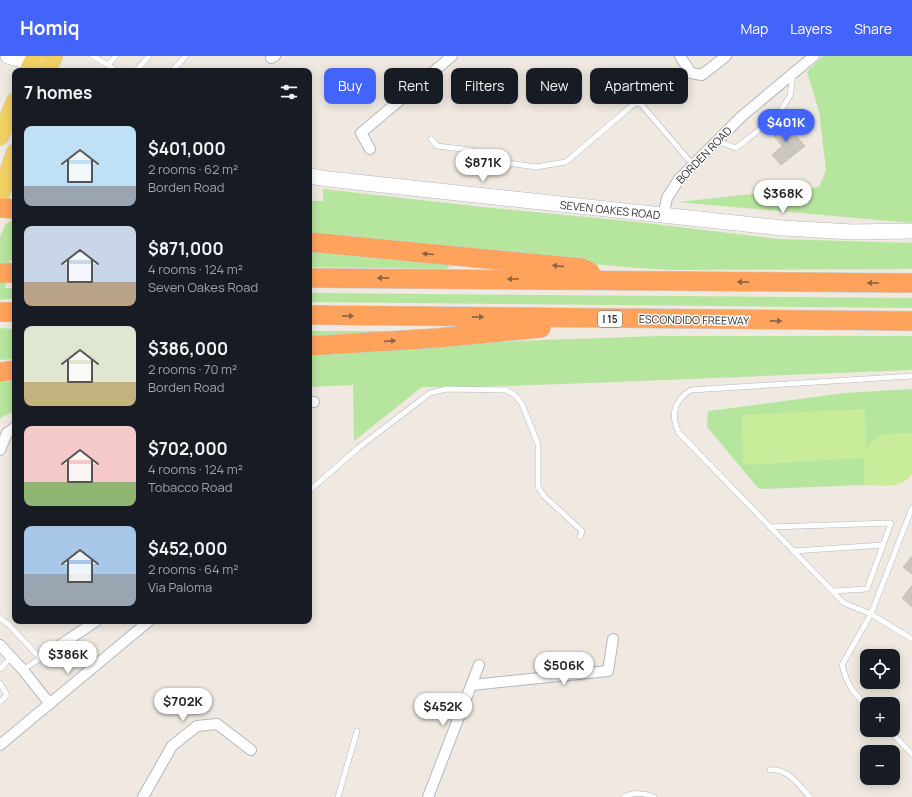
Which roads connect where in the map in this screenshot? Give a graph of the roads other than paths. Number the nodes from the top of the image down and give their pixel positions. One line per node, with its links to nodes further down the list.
1 (8, 56): 10 (street)
2 (93, 56): 11 (lane)
3 (116, 56): 11 (lane)
4 (149, 56): 14 (lane)
5 (186, 56): 15 (lane)
6 (452, 56): 21 (street)
7 (680, 56): 8 (street)
8 (726, 56)
9 (814, 56): 16 (street, BORDEN ROAD)
10 (32, 63): 12 (street)
11 (108, 65): 13 (lane)
12 (51, 67)
13 (112, 68)
14 (139, 68)
15 (175, 68)
16 (793, 74): 20 (street, BORDEN ROAD); 20 (lane)
17 (12, 108): 18 (main road)
18 (0, 137)
19 (431, 139): 23 (lane)
20 (717, 141): 23 (street, BORDEN ROAD)
21 (370, 149)
22 (12, 161): 25 (main road)
23 (692, 165): 28 (street, BORDEN ROAD)
24 (312, 176): 28 (street, SEVEN OAKES ROAD)
25 (0, 196)
26 (0, 208): 27 (highway)
27 (12, 209)
28 (663, 216): 29 (street, SEVEN OAKES ROAD)
29 (912, 231)
30 (312, 242): 34 (highway, one-way to 30)
31 (0, 273): 32 (highway)
32 (12, 273)
33 (312, 278): 34 (highway, one-way to 33)
34 (608, 280): 35 (highway, one-way to 34)
35 (912, 283)
36 (312, 315): 37 (highway, ESCONDIDO FREEWAY / I 15, one-way to 37)
37 (624, 319): 38 (highway, ESCONDIDO FREEWAY / I 15, one-way to 38); 39 (highway, one-way to 37)
38 (912, 321)
39 (312, 346)
40 (12, 370): 41 (highway)
41 (0, 372)
42 (912, 376): 47 (lane)
43 (12, 429): 44 (street)
44 (0, 450)
45 (312, 488): 48 (lane)
46 (912, 508): 52 (lane)
47 (770, 527): 49 (lane); 50 (lane)
48 (580, 537)
49 (883, 545): 50 (lane); 51 (lane)
50 (793, 551): 51 (lane)
51 (833, 591): 52 (lane)
52 (872, 614): 57 (lane); 66 (lane)
53 (0, 618): 59 (lane)
54 (91, 624): 59 (street)
55 (145, 624): 68 (street)
56 (613, 639): 65 (street)
57 (912, 639)
58 (0, 645): 60 (street)
59 (43, 656): 63 (lane)
60 (12, 657): 62 (lane); 63 (street)
61 (480, 665): 65 (street)
62 (0, 669)
63 (23, 670): 68 (street)
64 (0, 683): 67 (lane)
65 (472, 685): 77 (street)
66 (860, 699)
67 (0, 702)
68 (50, 704): 71 (street)
69 (357, 731): 76 (lane)
70 (896, 737): 73 (lane)
71 (0, 745)
72 (252, 750): 75 (street)
73 (912, 754)
74 (770, 770): 80 (lane)
75 (143, 797)
76 (338, 797)
77 (428, 797)
78 (624, 797): 79 (lane)
79 (654, 797)
80 (810, 797)

